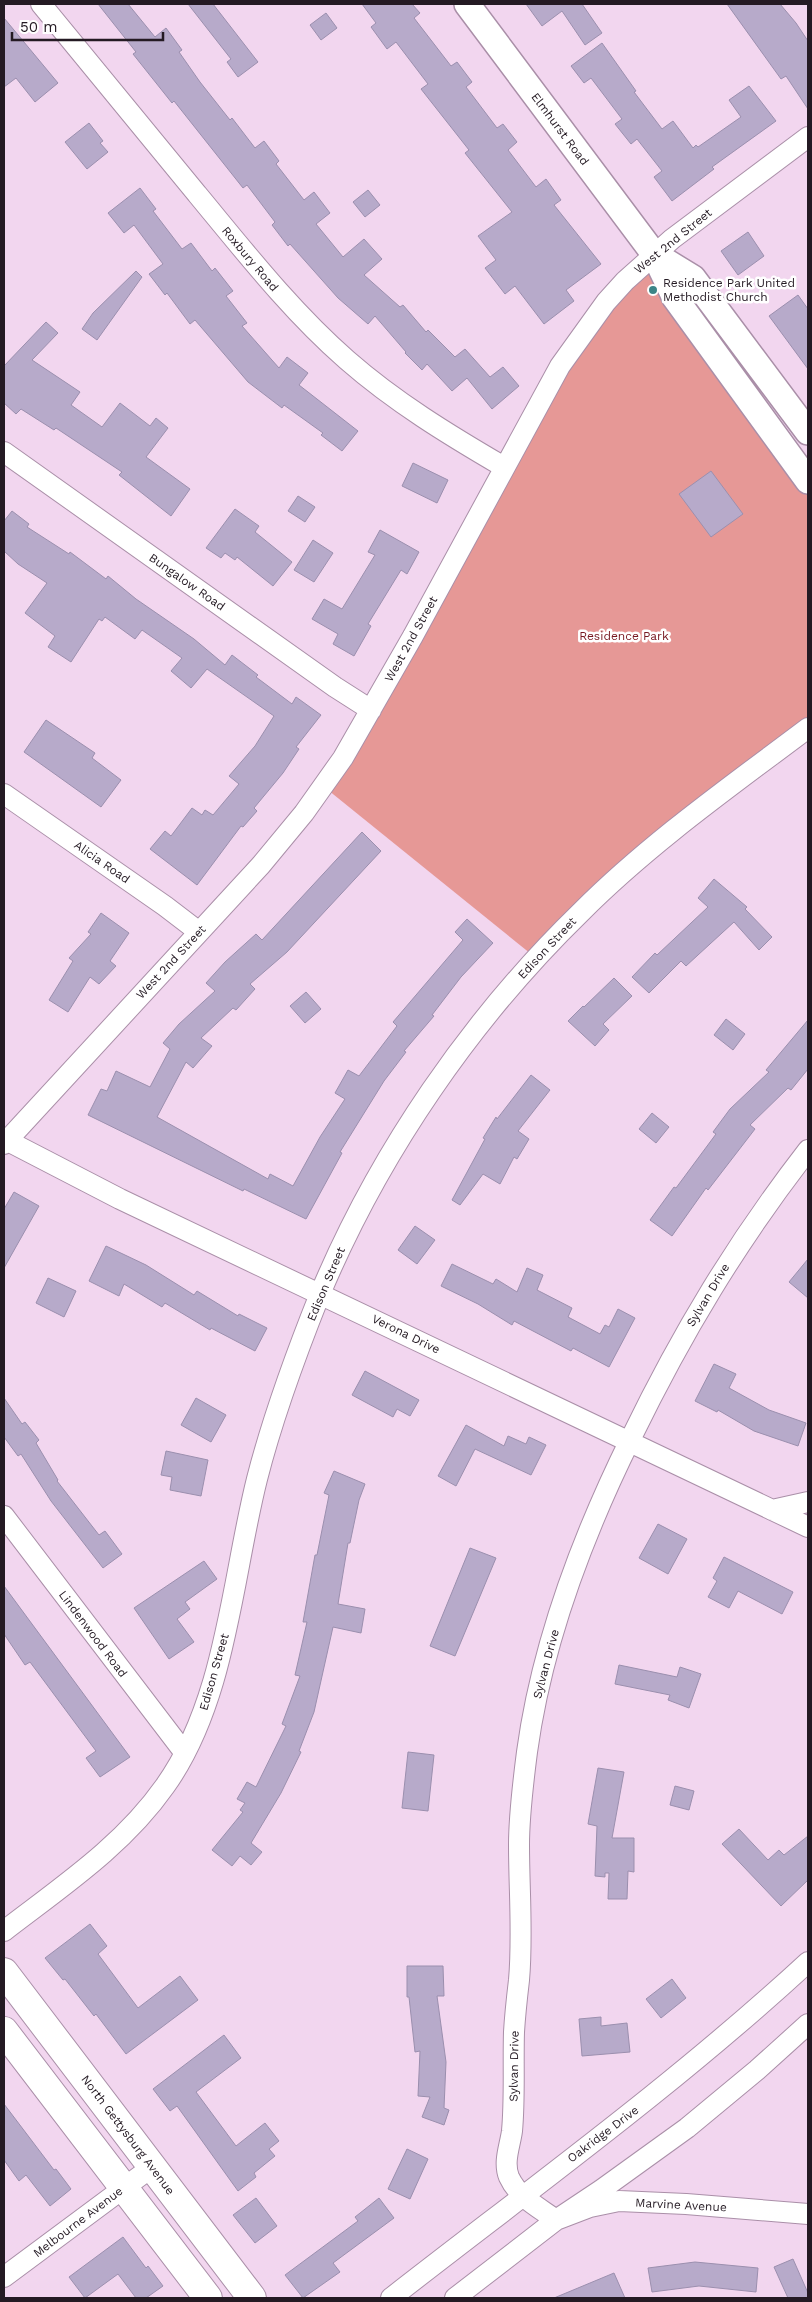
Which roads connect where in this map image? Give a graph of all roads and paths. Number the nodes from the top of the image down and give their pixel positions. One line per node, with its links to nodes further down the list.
1 (41, 4): 7 (street, Roxbury Road)
2 (467, 4): 4 (street, Elmhurst Road)
3 (808, 137): 4 (street, West 2nd Street)
4 (654, 254): 5 (street, Elmhurst Road); 7 (street, West 2nd Street); 8 (street, Elmhurst Road)
5 (808, 432)
6 (4, 452): 9 (street, Bungalow Road)
7 (504, 467): 9 (street, West 2nd Street)
8 (808, 481)
9 (371, 710): 12 (street, West 2nd Street)
10 (808, 728): 15 (street, Edison Street)
11 (4, 794): 12 (street, Alicia Road)
12 (199, 932): 13 (street, West 2nd Street)
13 (5, 1141): 15 (street, Verona Drive)
14 (808, 1150): 16 (street, Sylvan Drive)
15 (321, 1293): 16 (street, Verona Drive); 21 (street, Edison Street)
16 (629, 1442): 18 (street, Verona Drive); 29 (street, Sylvan Drive)
17 (808, 1502): 18 (street)
18 (772, 1510): 20 (street, Verona Drive)
19 (4, 1516): 21 (street, Lindenwood Road)
20 (808, 1528)
21 (184, 1752): 22 (street, Edison Street)
22 (4, 1931)
23 (808, 1962): 29 (street, Oakridge Drive)
24 (4, 1972): 27 (main road, North Gettysburg Avenue)
25 (808, 2024): 31 (street)
26 (4, 2031): 28 (main road)
27 (152, 2167): 28 (street, Melbourne Avenue); 34 (main road, North Gettysburg Avenue)
28 (123, 2189): 32 (street, Melbourne Avenue); 33 (main road)
29 (522, 2196): 31 (street, Sylvan Drive); 35 (street, Oakridge Drive)
30 (808, 2214): 31 (street, Marvine Avenue)
31 (556, 2220): 36 (street)
32 (4, 2278)
33 (208, 2298)
34 (252, 2298)
35 (391, 2298)
36 (456, 2298)

